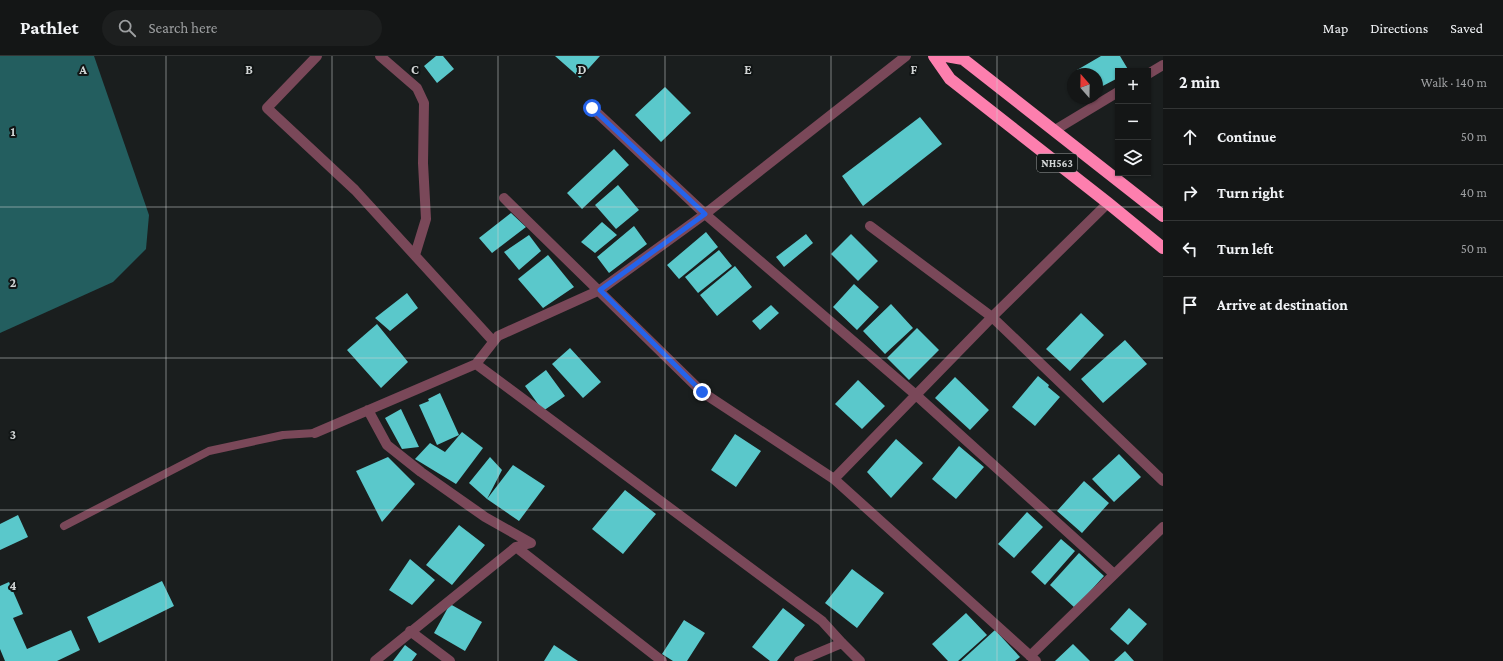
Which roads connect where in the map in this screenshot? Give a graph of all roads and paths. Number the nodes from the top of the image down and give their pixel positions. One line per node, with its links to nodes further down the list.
1 (317, 56): 17 (street)
2 (380, 56): 17 (street)
3 (906, 56): 13 (street)
4 (934, 56): 12 (highway, NH563)
5 (946, 56): 10 (highway, NH563)
6 (1163, 65): 7 (street)
7 (1151, 72)
8 (1115, 94): 10 (street)
9 (592, 108): 13 (street)
10 (1055, 130): 14 (highway, NH563)
11 (504, 198): 18 (street)
12 (1108, 203): 16 (highway, NH563); 19 (street)
13 (705, 214): 18 (street); 22 (street)
14 (1163, 216)
15 (870, 226): 19 (street)
16 (1163, 248)
17 (415, 255): 20 (street)
18 (600, 290): 20 (street); 25 (street)
19 (992, 317): 22 (street); 26 (street)
20 (493, 341): 21 (street)
21 (476, 364): 23 (street); 32 (street)
22 (916, 395): 25 (street); 30 (street)
23 (368, 410): 24 (street); 29 (street)
24 (315, 433): 27 (lane)
25 (834, 479): 33 (street)
26 (1163, 481)
27 (64, 526)
28 (1163, 526): 30 (street)
29 (516, 547): 31 (street); 36 (street)
30 (1114, 574): 33 (street)
31 (410, 631): 34 (street); 35 (street)
32 (842, 643): 37 (street); 38 (street)
33 (1033, 658)
34 (375, 661)
35 (450, 661)
36 (662, 661)
37 (799, 661)
38 (860, 661)

